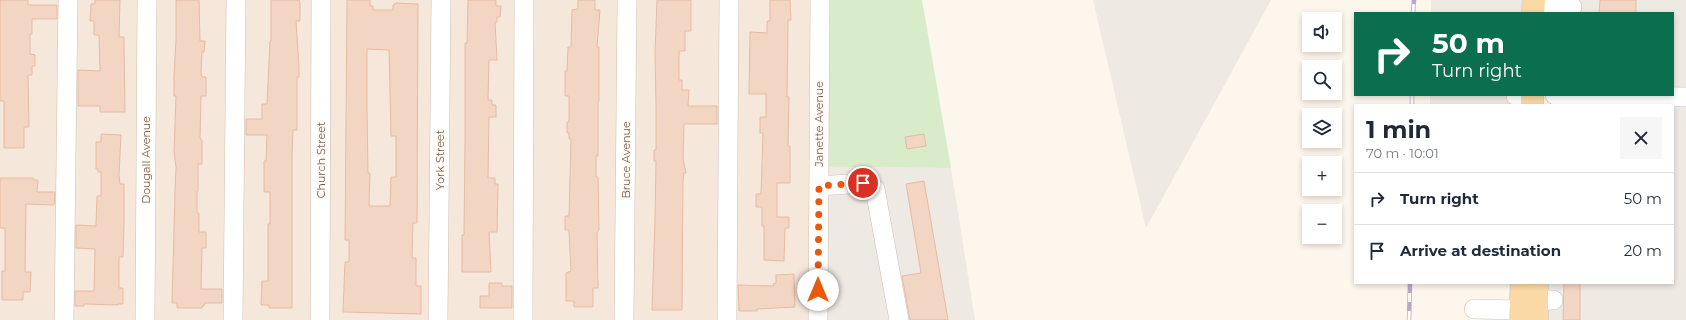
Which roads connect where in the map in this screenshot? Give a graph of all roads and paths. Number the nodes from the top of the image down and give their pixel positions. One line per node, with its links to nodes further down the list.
1 (68, 0): 18 (street)
2 (147, 0): 19 (street, Dougall Avenue)
3 (236, 0): 20 (street)
4 (322, 0): 21 (street, Church Street)
5 (441, 0): 22 (street, York Street)
6 (524, 0): 23 (street)
7 (627, 0): 24 (street, Bruce Avenue)
8 (729, 0): 25 (street)
9 (820, 0): 14 (street, Janette Avenue)
10 (1534, 6): 11 (street)
11 (1572, 7)
12 (1620, 96): 13 (street)
13 (1686, 97)
14 (819, 186): 26 (street, Janette Avenue); 27 (street)
15 (1523, 284): 16 (main road)
16 (1534, 306): 17 (street)
17 (1474, 309)
18 (64, 320)
19 (145, 320)
20 (233, 320)
21 (320, 320)
22 (438, 320)
23 (522, 320)
24 (624, 320)
25 (727, 320)
26 (818, 320)
27 (899, 320)

